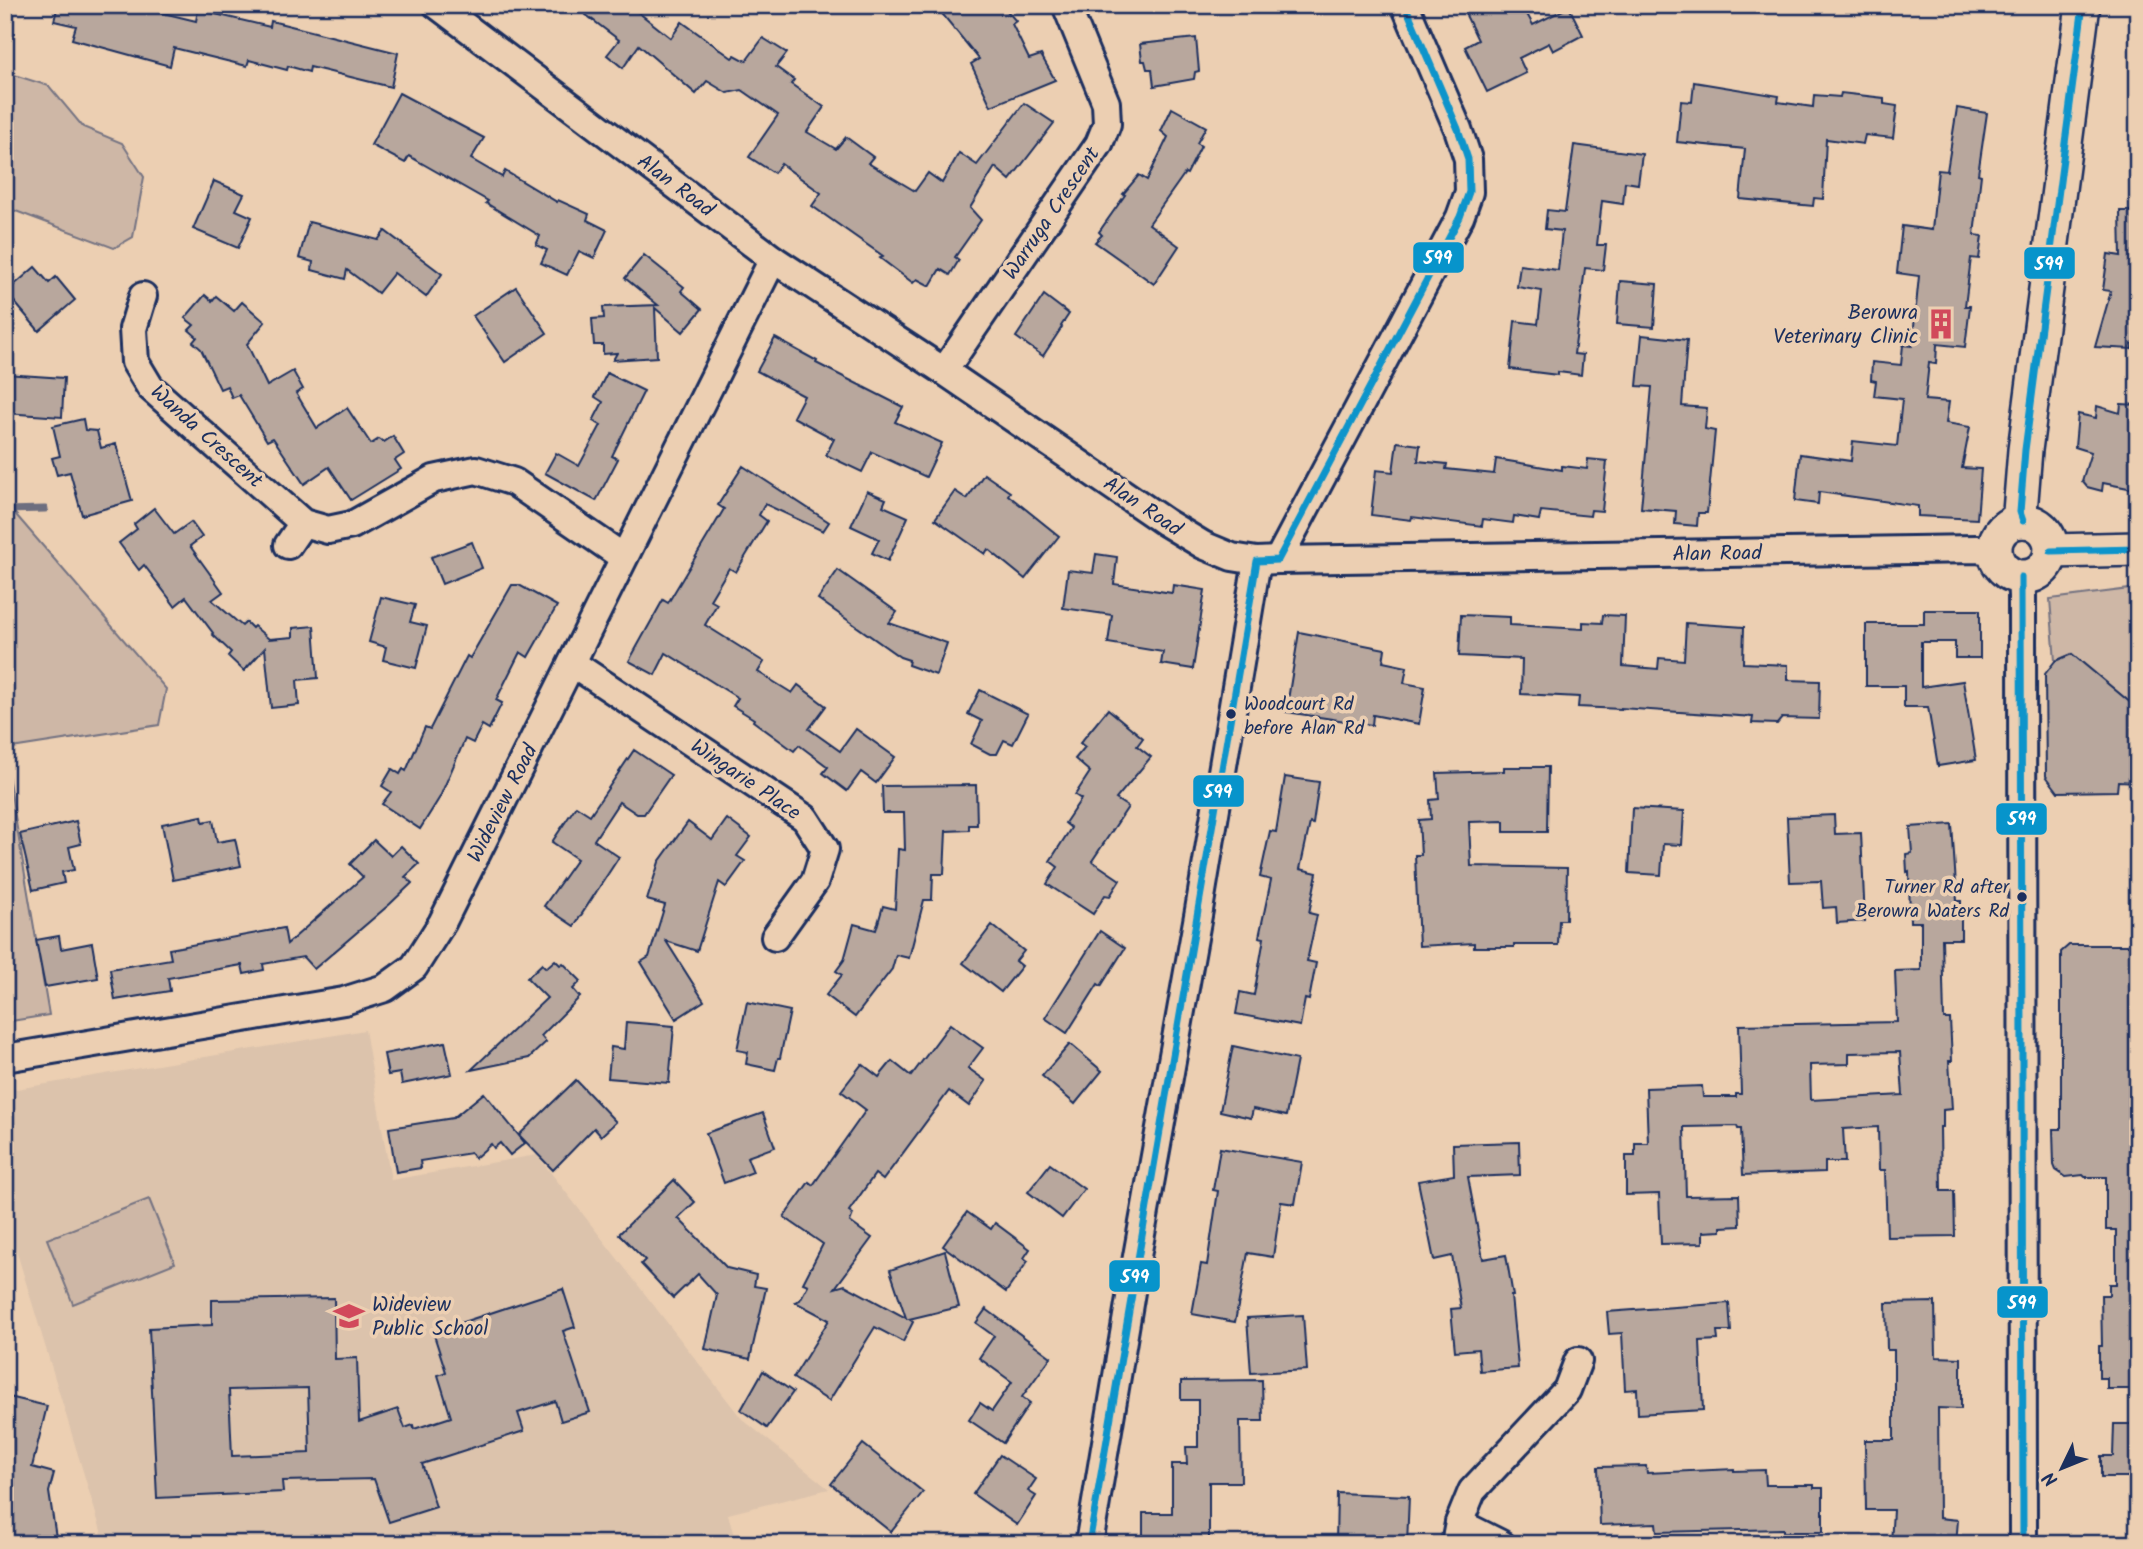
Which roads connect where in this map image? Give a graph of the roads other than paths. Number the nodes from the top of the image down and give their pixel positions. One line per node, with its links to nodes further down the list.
1 (437, 5): 5 (street, Alan Road)
2 (1066, 5): 7 (street, Warruga Crescent)
3 (1405, 5): 15 (street)
4 (2083, 5): 8 (main road)
5 (773, 259): 7 (street, Alan Road); 14 (street, Wideview Road)
6 (143, 296): 9 (street, Wanda Crescent)
7 (944, 372): 15 (street, Alan Road)
8 (2022, 521): 12 (main road); 13 (main road)
9 (303, 523): 10 (street); 14 (street)
10 (288, 545)
11 (2138, 549): 13 (main road)
12 (1995, 551): 15 (street, Alan Road); 16 (main road)
13 (2051, 551): 16 (main road)
14 (623, 557): 17 (street, Wideview Road)
15 (1268, 561): 22 (street)
16 (2021, 577): 24 (street)
17 (572, 663): 18 (street, Wingarie Place); 19 (street, Wideview Road)
18 (775, 937)
19 (5, 1058)
20 (1578, 1361): 21 (street)
21 (1457, 1533): 23 (street)
22 (1089, 1544)
23 (1501, 1544)
24 (2023, 1544)

